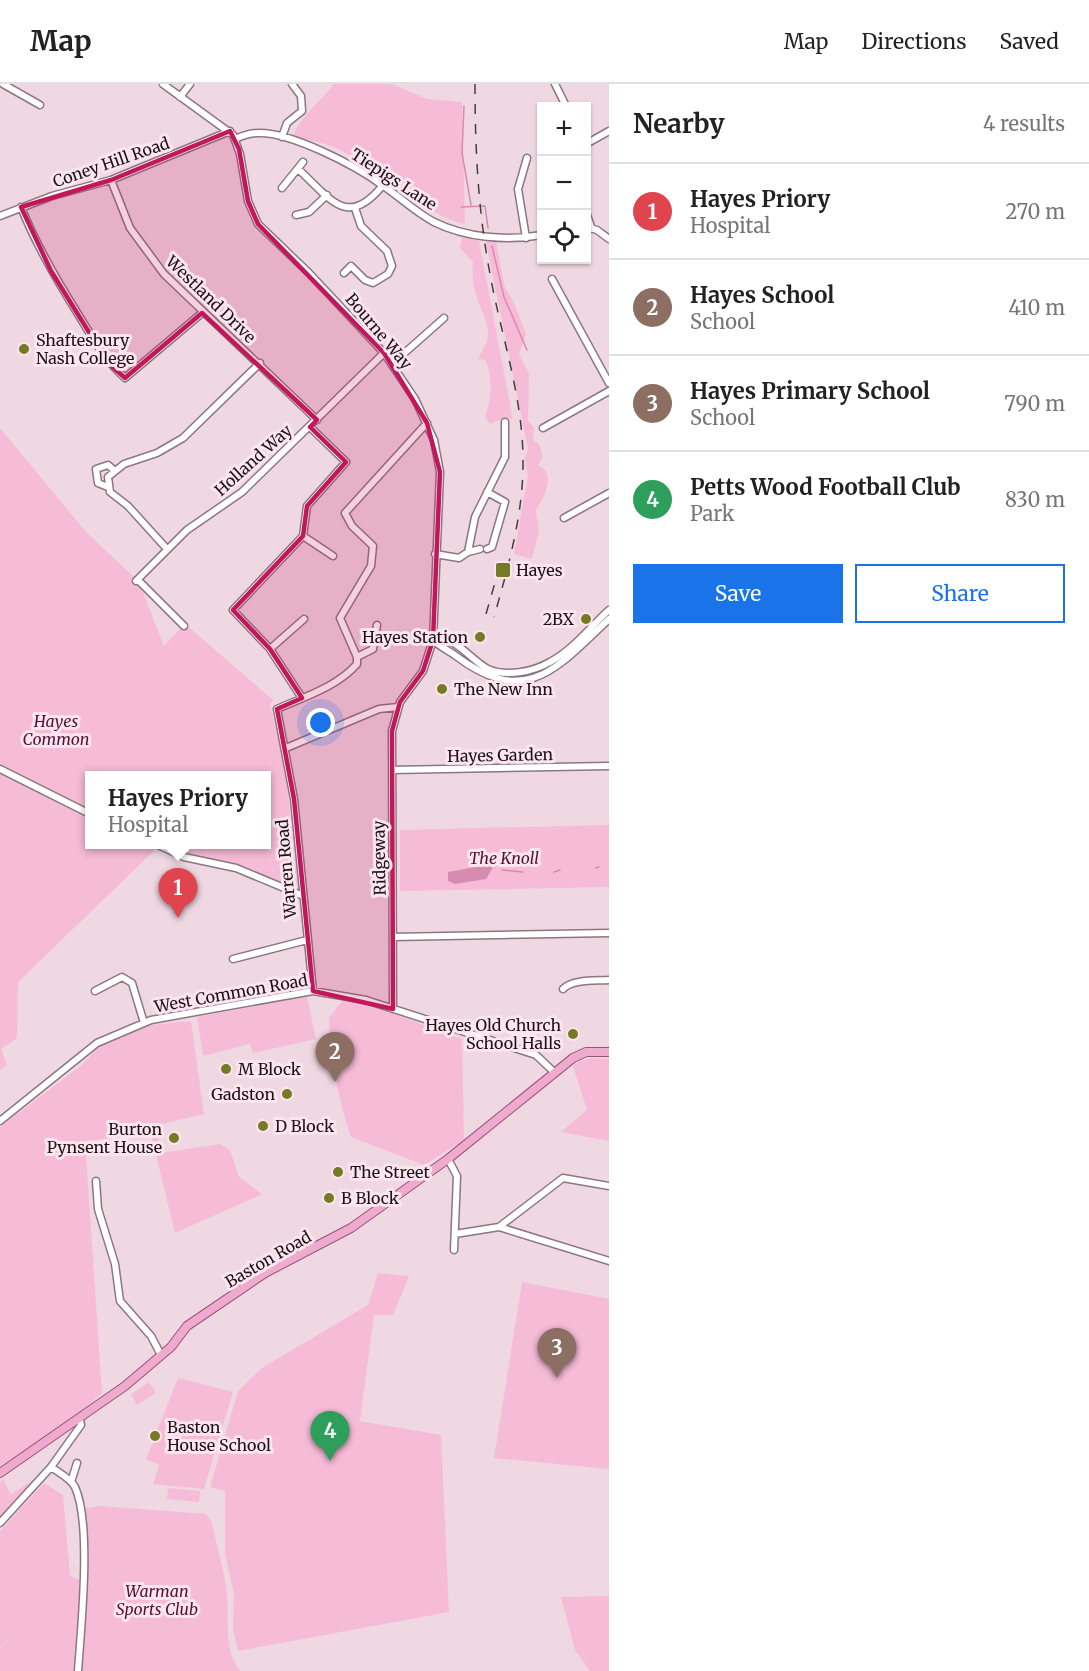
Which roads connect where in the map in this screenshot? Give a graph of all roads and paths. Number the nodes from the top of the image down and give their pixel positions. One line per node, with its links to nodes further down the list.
1 (3, 84): 8 (street)
2 (163, 84): 6 (street)
3 (190, 84): 6 (street)
4 (292, 84): 11 (street)
5 (555, 84): 7 (street)
6 (180, 97): 9 (street)
7 (564, 102)
8 (40, 105)
9 (230, 131): 12 (street, Bourne Way); 17 (street, Coney Hill Road)
10 (609, 131): 13 (street)
11 (282, 137): 12 (street, Tiepigs Lane); 18 (street, Tiepigs Lane)
12 (235, 139): 33 (street, Bourne Way)
13 (591, 141)
14 (527, 158): 27 (street)
15 (303, 162): 16 (street)
16 (298, 169): 19 (street); 20 (street)
17 (111, 180): 21 (street, Coney Hill Road); 31 (street, Westland Drive)
18 (383, 185): 22 (street); 27 (street, Tiepigs Lane)
19 (282, 188)
20 (327, 195): 22 (street); 23 (street)
21 (21, 207): 24 (street, Coney Hill Road); 31 (street)
22 (355, 208): 29 (street)
23 (296, 215)
24 (0, 216)
25 (591, 228): 28 (street)
26 (537, 236): 27 (street, Tiepigs Lane)
27 (526, 238)
28 (609, 239)
29 (344, 273)
30 (552, 279): 36 (street)
31 (202, 313): 34 (street, Westland Drive)
32 (444, 318): 35 (street)
33 (384, 353): 35 (street, Bourne Way); 38 (street, Holland Way)
34 (260, 363): 38 (street, Westland Drive); 43 (street)
35 (392, 364): 40 (street, Bourne Way)
36 (609, 383)
37 (609, 392): 42 (street)
38 (317, 420): 41 (street, Holland Way)
39 (505, 422): 45 (street)
40 (427, 423): 51 (street, Bourne Way); 60 (street)
41 (310, 427): 48 (street); 49 (street, Holland Way)
42 (543, 428)
43 (115, 471): 44 (street); 44 (street)
44 (108, 487): 49 (street)
45 (487, 492): 50 (street); 50 (street)
46 (609, 493): 47 (street)
47 (564, 518)
48 (303, 536): 52 (street); 59 (street)
49 (167, 549): 57 (street, Holland Way)
50 (468, 552): 51 (street)
51 (435, 554): 58 (street, Bourne Way)
52 (333, 556)
53 (609, 610): 58 (street)
54 (304, 619): 59 (street)
55 (609, 619): 58 (street)
56 (377, 625): 60 (street)
57 (184, 626)
58 (433, 640): 62 (street, Bourne Way)
59 (270, 649): 61 (street)
60 (357, 657): 61 (street)
61 (302, 698): 63 (street, Warren Road)
62 (398, 707): 63 (street); 66 (street, Ridgeway)
63 (286, 748): 69 (street, Warren Road)
64 (609, 766): 66 (street, Hayes Garden)
65 (0, 769): 67 (street)
66 (392, 770): 71 (street, Ridgeway)
67 (85, 812)
68 (167, 849): 69 (street)
69 (301, 895): 72 (street, Warren Road)
70 (609, 933): 71 (street)
71 (393, 937): 78 (street, Ridgeway)
72 (308, 940): 73 (street); 77 (street, Warren Road)
73 (233, 959)
74 (609, 981): 75 (street)
75 (563, 990)
76 (95, 991): 79 (street)
77 (313, 991): 78 (street, West Common Road); 79 (street, West Common Road)
78 (393, 1009): 81 (street, West Common Road)
79 (144, 1023): 82 (street, West Common Road)
80 (609, 1052): 81 (main road, Baston Road)
81 (555, 1073): 83 (main road, Baston Road)
82 (0, 1121)
83 (448, 1159): 87 (street); 90 (main road, Baston Road)
84 (96, 1181): 90 (street)
85 (609, 1186): 86 (street)
86 (499, 1227): 87 (street); 89 (street)
87 (455, 1234): 88 (street)
88 (454, 1250)
89 (609, 1261)
90 (161, 1355): 91 (main road, Baston Road)
91 (80, 1420): 93 (street); 94 (main road, Baston Road)
92 (77, 1463): 95 (street)
93 (51, 1467): 95 (street); 96 (street)
94 (0, 1473)
95 (71, 1482): 97 (street)
96 (0, 1523)
97 (78, 1671)

